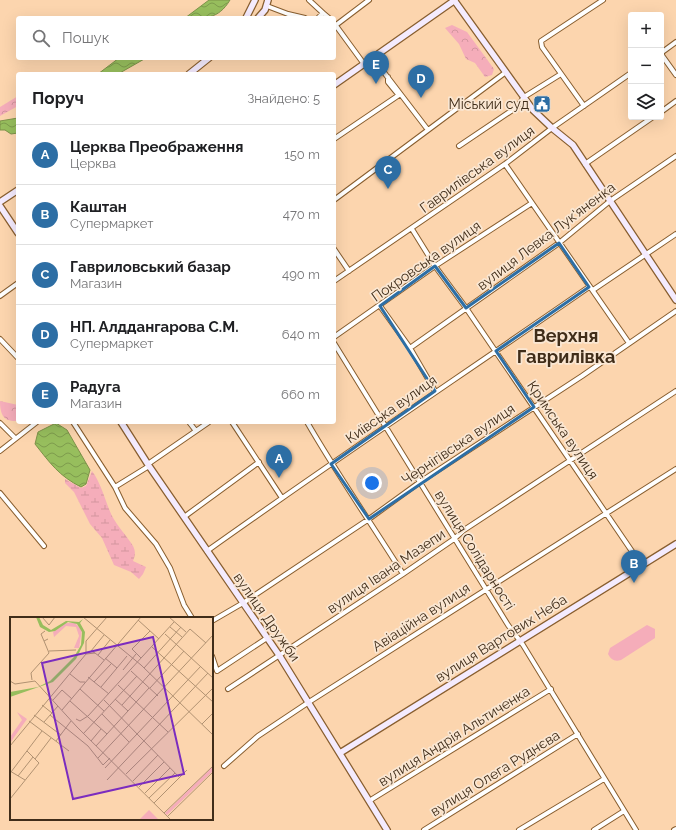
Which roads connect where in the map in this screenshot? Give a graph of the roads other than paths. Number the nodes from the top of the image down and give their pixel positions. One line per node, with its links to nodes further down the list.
1 (255, 0): 8 (street)
2 (309, 0): 7 (street)
3 (369, 0): 13 (street)
4 (454, 0): 18 (street); 22 (street)
5 (603, 0): 23 (street)
6 (268, 3): 9 (street); 10 (street)
7 (323, 12): 11 (street); 12 (street)
8 (247, 16)
9 (259, 16)
10 (296, 16)
11 (320, 16)
12 (327, 16)
13 (336, 23)
14 (336, 25): 20 (street)
15 (676, 42): 16 (street)
16 (664, 51)
17 (664, 57): 24 (street)
18 (373, 58): 20 (street); 26 (street)
19 (206, 60): 21 (street)
20 (364, 64): 27 (street)
21 (191, 72)
22 (506, 72): 29 (street); 35 (street)
23 (561, 74): 29 (street); 31 (street)
24 (676, 75)
25 (628, 76): 31 (street, Гаврилівська вулиця)
26 (388, 77): 28 (street); 35 (street)
27 (336, 84)
28 (399, 95): 35 (street); 36 (street)
29 (524, 97): 34 (street); 37 (street)
30 (676, 101): 32 (street)
31 (584, 106): 34 (street, Гаврилівська вулиця)
32 (664, 110)
33 (649, 120): 40 (street)
34 (552, 128): 39 (street, Гаврилівська вулиця); 40 (street)
35 (428, 131): 42 (street)
36 (336, 138)
37 (459, 146)
38 (676, 156): 43 (street, вулиця Левка Лук'яненка)
39 (505, 164): 45 (street); 48 (street, Гаврилівська вулиця)
40 (585, 164): 43 (street)
41 (16, 191): 44 (street)
42 (336, 199)
43 (610, 200): 50 (street, вулиця Левка Лук'яненка); 52 (street)
44 (0, 202)
45 (532, 203): 50 (street); 53 (street, Покровська вулиця)
46 (0, 206): 47 (street)
47 (16, 229)
48 (412, 229): 53 (street, Кримська вулиця); 54 (street, Гаврилівська вулиця)
49 (676, 234): 52 (street, Київська вулиця)
50 (559, 243): 57 (street); 61 (street, вулиця Левка Лук'яненка)
51 (336, 252): 54 (street)
52 (646, 255): 57 (street, Київська вулиця); 59 (street)
53 (435, 266): 60 (street, Покровська вулиця); 61 (street, Кримська вулиця)
54 (349, 271): 55 (street, Гаврилівська вулиця)
55 (336, 280)
56 (16, 284): 58 (street)
57 (591, 288): 65 (street); 68 (street, Київська вулиця)
58 (0, 296)
59 (676, 300)
60 (380, 306): 63 (street, Покровська вулиця); 67 (street)
61 (466, 308): 67 (street, вулиця Левка Лук'яненка); 68 (street, Кримська вулиця)
62 (676, 311): 65 (street, Чернігівська вулиця)
63 (336, 336)
64 (0, 339): 69 (street)
65 (629, 343): 72 (street, Чернігівська вулиця)
66 (336, 346): 81 (street, вулиця Солідарності)
67 (410, 348): 70 (street)
68 (496, 352): 70 (street, Київська вулиця); 72 (street, Кримська вулиця)
69 (16, 356)
70 (435, 391): 81 (street, Київська вулиця)
71 (676, 391): 85 (street, вулиця Івана Мазепи)
72 (534, 407): 85 (street, Кримська вулиця); 90 (street, Чернігівська вулиця)
73 (0, 423): 83 (street)
74 (34, 424): 83 (street)
75 (74, 424): 91 (street)
76 (122, 424): 88 (street, вулиця Дружби)
77 (191, 424): 82 (street)
78 (206, 424): 82 (street)
79 (233, 424): 86 (street)
80 (308, 424): 87 (street)
81 (387, 427): 87 (street, Київська вулиця); 90 (street, вулиця Солідарності)
82 (196, 431): 88 (street)
83 (15, 438): 84 (street)
84 (0, 451)
85 (570, 460): 94 (street, Кримська вулиця); 97 (street, вулиця Івана Мазепи)
86 (259, 462): 93 (street); 95 (street)
87 (331, 464): 93 (street, Київська вулиця); 96 (street)
88 (148, 465): 91 (street); 95 (street, вулиця Дружби)
89 (676, 469): 94 (street, Авіаційна вулиця)
90 (420, 482): 96 (street, Чернігівська вулиця); 97 (street, вулиця Солідарності)
91 (115, 487): 105 (street)
92 (0, 494): 99 (street)
93 (282, 498): 100 (street, Київська вулиця)
94 (607, 513): 101 (street, Кримська вулиця); 103 (street, Авіаційна вулиця)
95 (184, 517): 100 (street, вулиця Дружби)
96 (369, 519): 102 (street); 104 (street, Чернігівська вулиця)
97 (454, 539): 102 (street, вулиця Івана Мазепи); 103 (street, вулиця Солідарності)
98 (676, 544): 101 (street, вулиця Вартових Неба)
99 (44, 546)
100 (207, 551): 104 (street, вулиця Дружби)
101 (642, 566): 108 (street, вулиця Вартових Неба)
102 (403, 574): 109 (street, вулиця Івана Мазепи)
103 (486, 589): 108 (street, вулиця Солідарності); 113 (street, Авіаційна вулиця)
104 (243, 603): 106 (street, Чернігівська вулиця); 107 (street, вулиця Дружби)
105 (191, 617)
106 (213, 620)
107 (268, 638): 109 (street, вулиця Дружби); 110 (street)
108 (520, 640): 112 (street, вулиця Солідарності); 115 (street, вулиця Вартових Неба)
109 (279, 655): 111 (street, вулиця Івана Мазепи); 113 (street, вулиця Дружби)
110 (213, 659)
111 (228, 689)
112 (550, 689): 114 (street, вулиця Солідарності); 118 (street, вулиця Андрія Альтиченка)
113 (309, 702): 115 (street, вулиця Дружби); 116 (street, Авіаційна вулиця)
114 (578, 734): 117 (street, вулиця Солідарності); 121 (street, вулиця Олега Руднєва)
115 (340, 753): 118 (street, вулиця Дружби)
116 (224, 766)
117 (604, 778): 119 (street, вулиця Солідарності); 122 (street)
118 (369, 801): 120 (street, вулиця Дружби)
119 (624, 812): 123 (street); 124 (street, вулиця Солідарності)
120 (387, 830)
121 (424, 830)
122 (519, 830)
123 (594, 830)
124 (636, 830)

